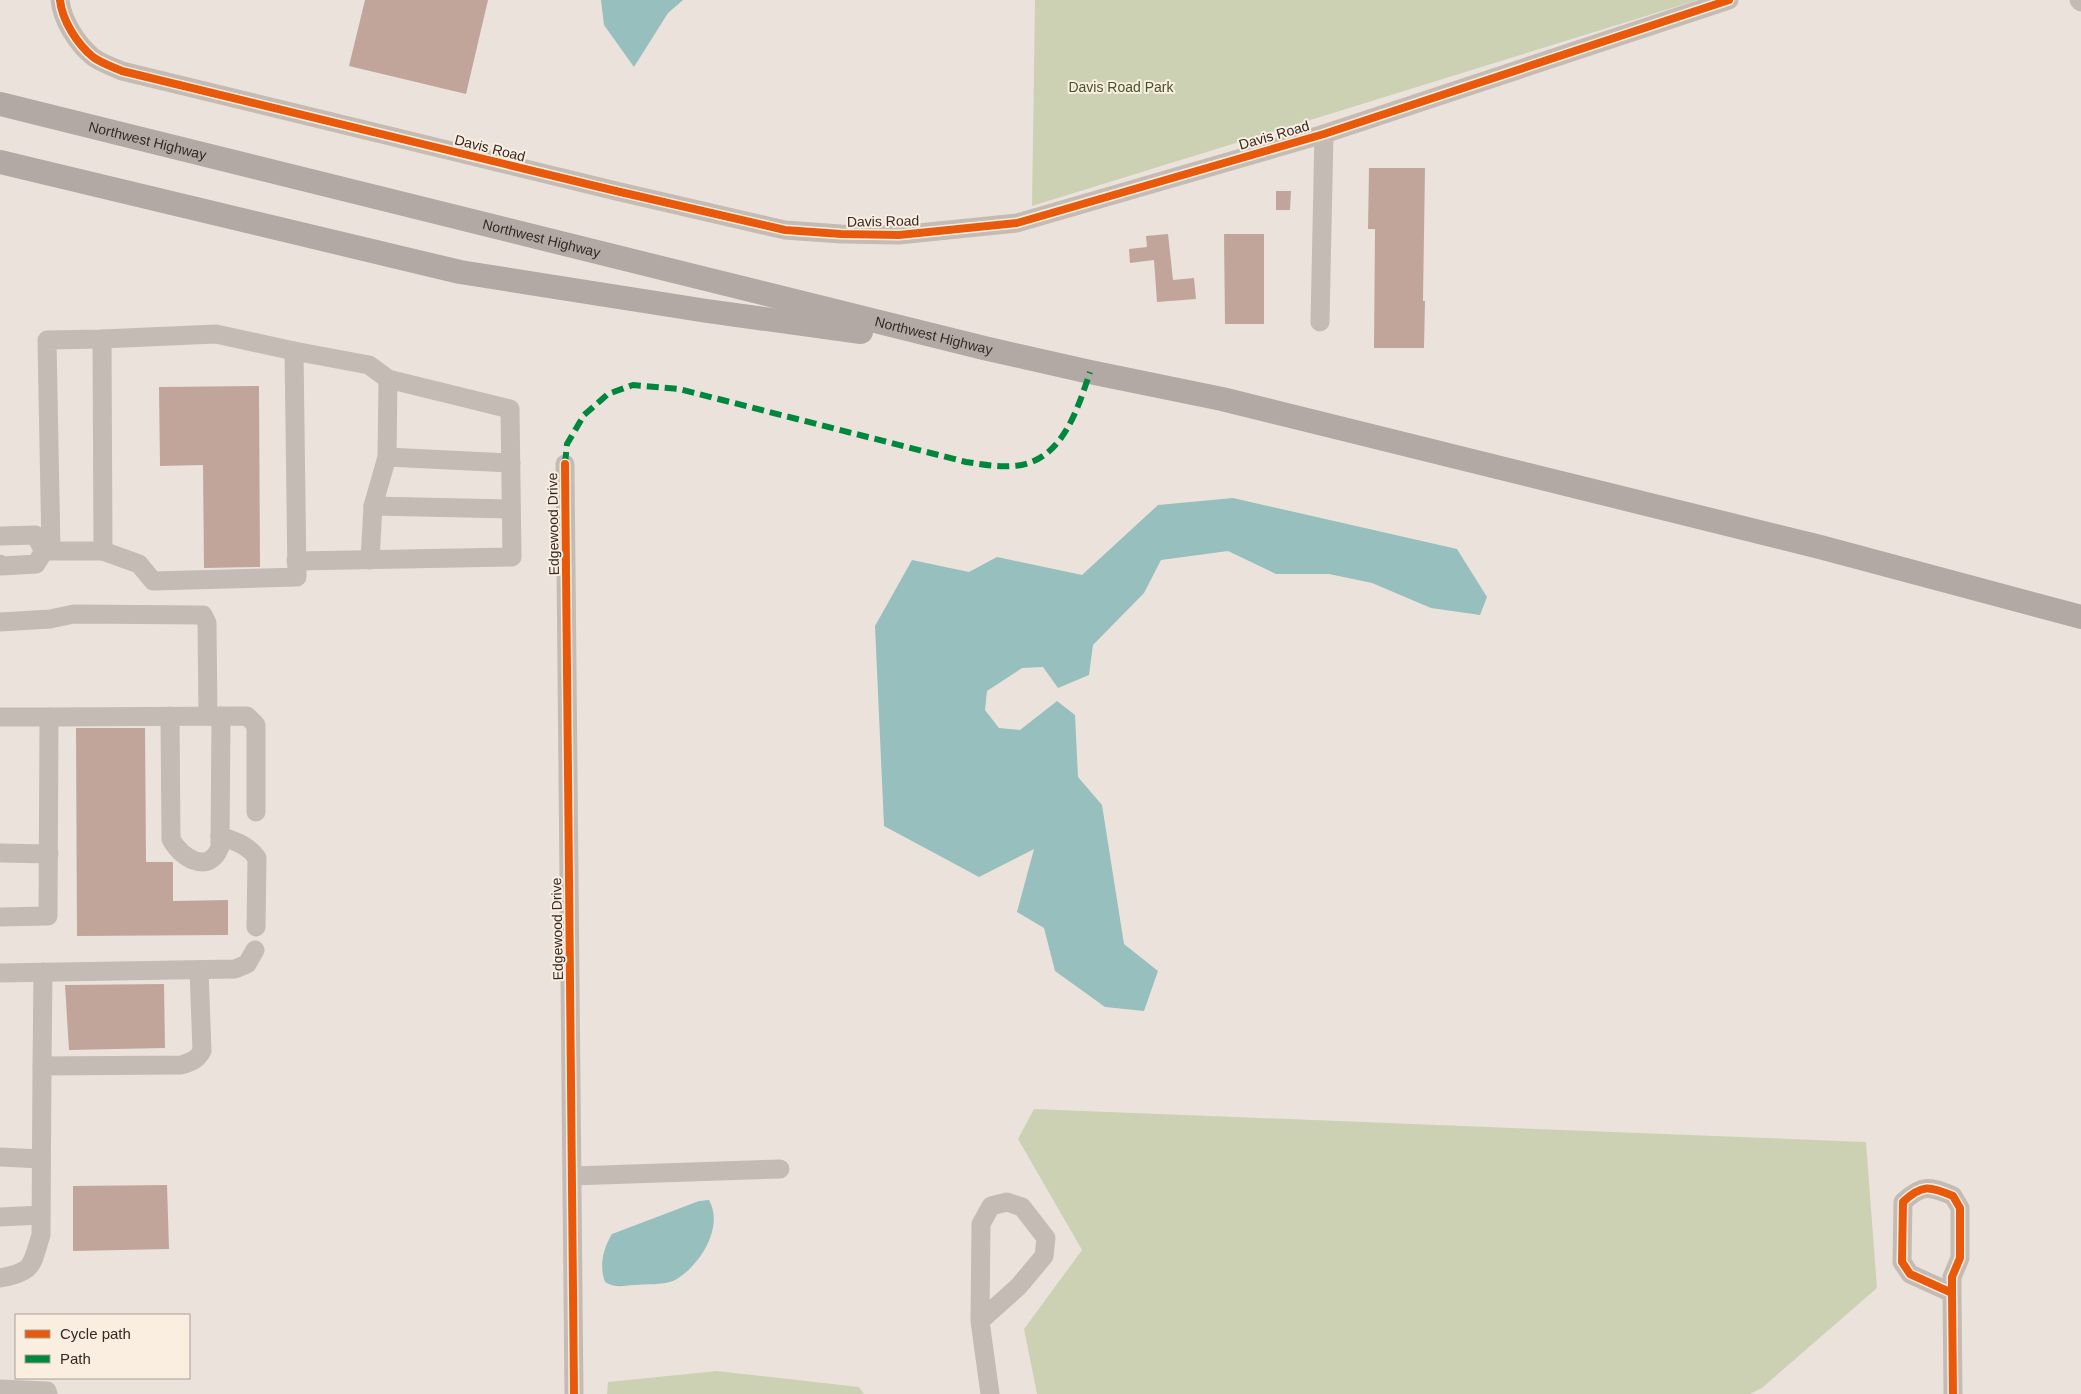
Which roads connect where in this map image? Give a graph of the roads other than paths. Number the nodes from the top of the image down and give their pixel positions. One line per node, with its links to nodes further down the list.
1 (60, 0): 4 (street, Davis Road)
2 (1730, 0): 4 (street, Davis Road)
3 (0, 104): 8 (main road, Northwest Highway)
4 (1324, 134): 6 (street)
5 (0, 162): 8 (main road, Northwest Highway)
6 (1320, 322)
7 (102, 340): 9 (street); 17 (street); 18 (street)
8 (984, 348): 22 (main road)
9 (294, 351): 10 (street); 20 (street)
10 (388, 379): 11 (street); 12 (street)
11 (386, 457): 12 (street); 14 (street)
12 (511, 463): 15 (street)
13 (565, 464): 42 (street, Edgewood Drive)
14 (373, 506): 15 (street); 19 (street)
15 (511, 509): 19 (street)
16 (0, 536): 17 (street)
17 (48, 550): 18 (street); 21 (street)
18 (103, 550): 20 (street)
19 (370, 560): 20 (street)
20 (296, 561)
21 (0, 564)
22 (2081, 617)
23 (0, 622): 26 (street)
24 (49, 716): 25 (street); 27 (street); 31 (street)
25 (170, 716): 26 (street); 29 (street)
26 (214, 716): 28 (street); 29 (street)
27 (0, 717)
28 (256, 812)
29 (220, 836): 33 (street)
30 (0, 853): 31 (street)
31 (48, 854): 32 (street)
32 (0, 917)
33 (256, 927)
34 (255, 950): 35 (street)
35 (199, 970): 36 (street); 38 (street)
36 (42, 972): 37 (street); 38 (street)
37 (0, 973)
38 (42, 1066): 40 (street)
39 (0, 1157): 40 (street)
40 (41, 1159): 43 (street)
41 (780, 1169): 42 (street)
42 (572, 1176): 50 (street, Edgewood Drive)
43 (41, 1215): 44 (street); 45 (street)
44 (0, 1217)
45 (0, 1278)
46 (1952, 1293): 46 (street); 52 (street)
47 (980, 1321): 47 (street); 51 (street)
48 (0, 1389): 49 (street)
49 (48, 1394)
50 (574, 1394)
51 (990, 1394)
52 (1953, 1394)

